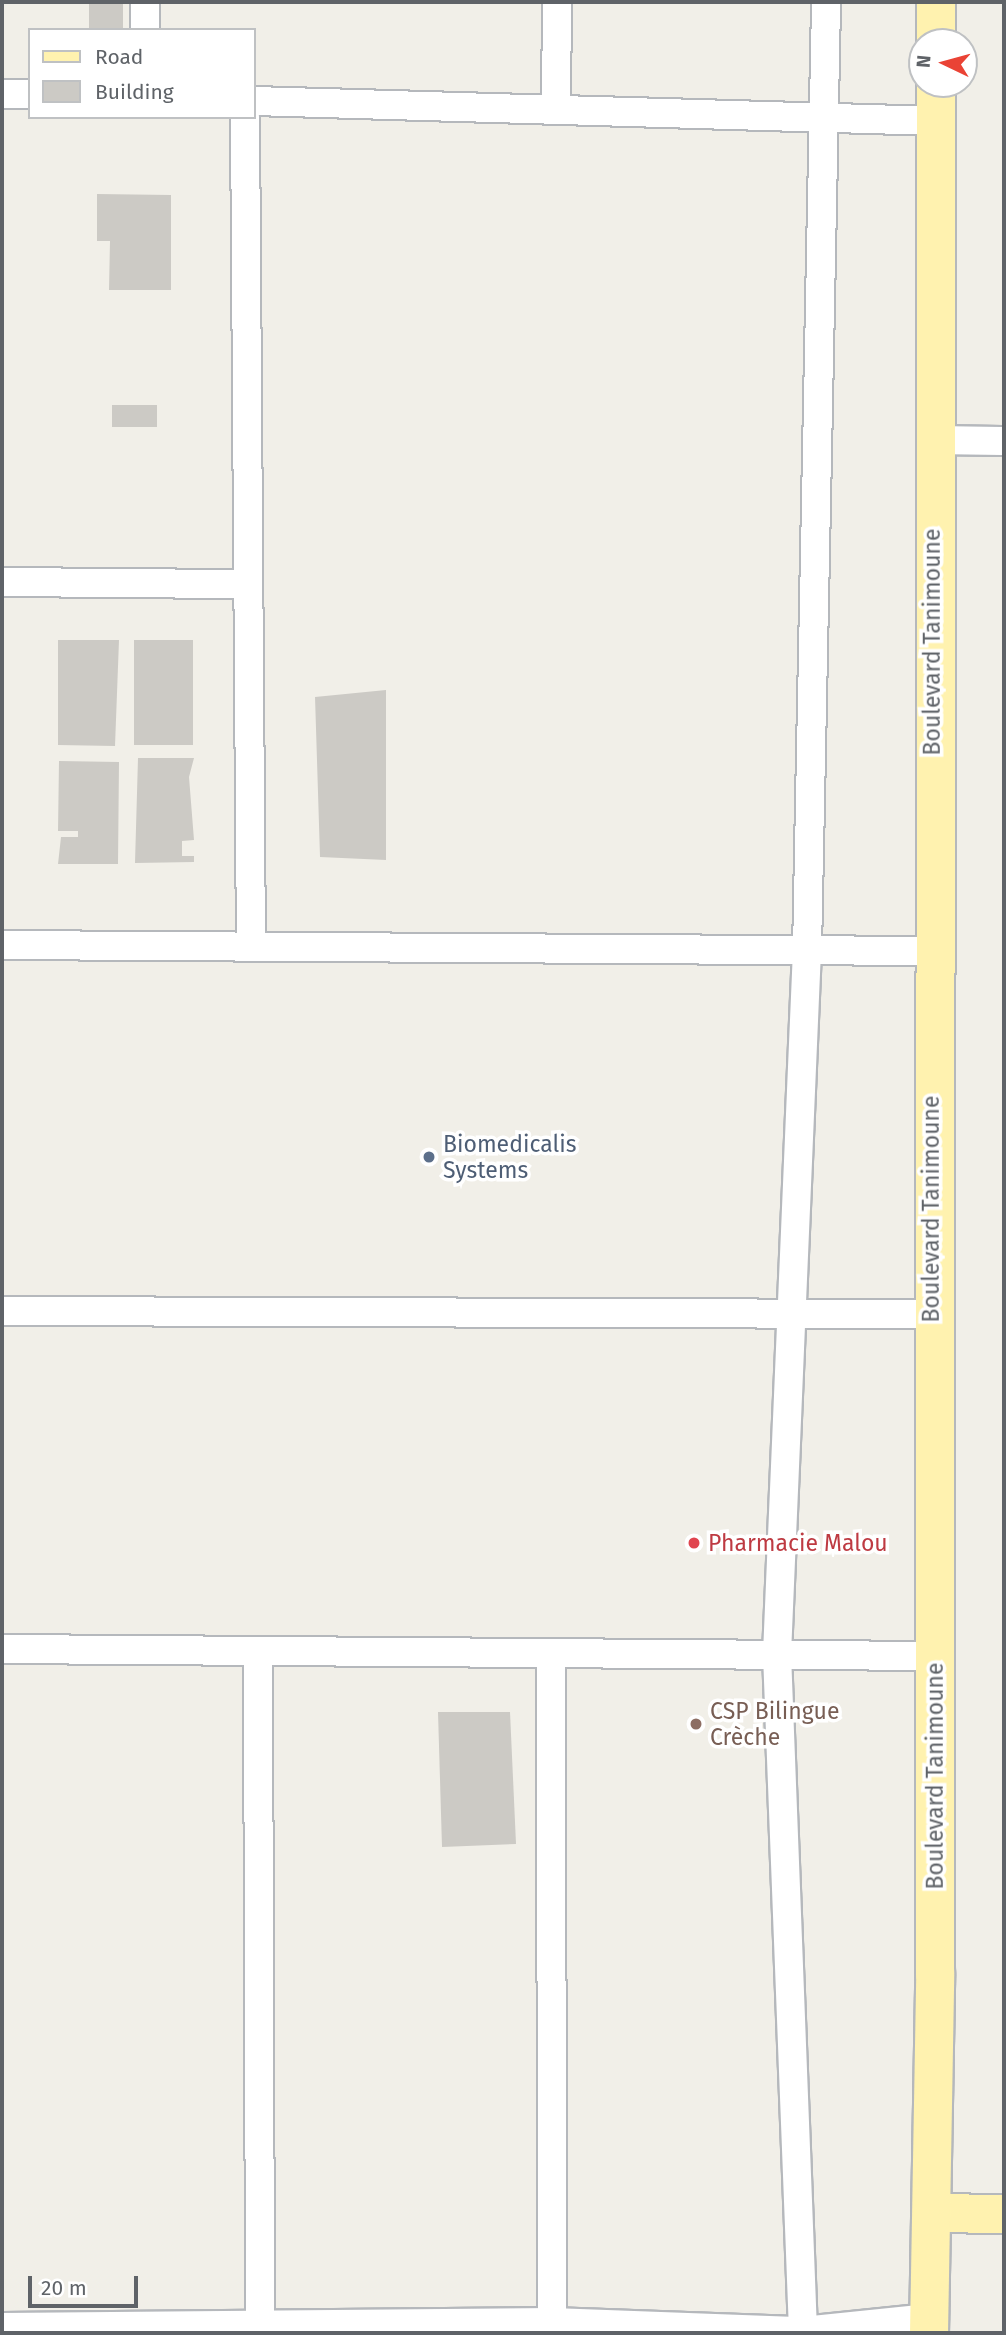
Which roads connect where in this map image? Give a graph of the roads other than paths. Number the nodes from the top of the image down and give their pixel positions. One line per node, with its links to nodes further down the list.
1 (145, 2): 5 (street)
2 (556, 2): 11 (street)
3 (826, 2): 12 (street)
4 (936, 2): 6 (main road)
5 (145, 28)
6 (936, 28)
7 (2, 94): 8 (street)
8 (28, 94)
9 (256, 101): 11 (street)
10 (936, 102): 12 (street); 14 (main road, Boulevard Tanimoune)
11 (556, 110): 12 (street)
12 (825, 118): 20 (street)
13 (245, 119): 17 (street)
14 (933, 440): 15 (street); 21 (main road, Boulevard Tanimoune)
15 (1004, 440)
16 (2, 582): 17 (street)
17 (245, 584): 19 (street)
18 (2, 945): 19 (street)
19 (251, 946): 20 (street)
20 (807, 951): 21 (street); 23 (street)
21 (932, 951): 24 (main road, Boulevard Tanimoune)
22 (2, 1311): 23 (street)
23 (794, 1313): 24 (street); 28 (street)
24 (931, 1314): 29 (main road, Boulevard Tanimoune)
25 (2, 1649): 26 (street)
26 (258, 1651): 27 (street); 33 (street)
27 (551, 1653): 28 (street); 32 (street)
28 (777, 1654): 29 (street); 37 (street)
29 (934, 1656): 30 (main road, Boulevard Tanimoune)
30 (932, 2213): 31 (main road); 34 (main road, Boulevard Tanimoune)
31 (1004, 2214)
32 (552, 2322): 36 (street); 37 (street)
33 (260, 2324): 35 (street); 36 (street)
34 (929, 2326): 37 (street)
35 (2, 2327)
36 (347, 2328)
37 (803, 2331)

